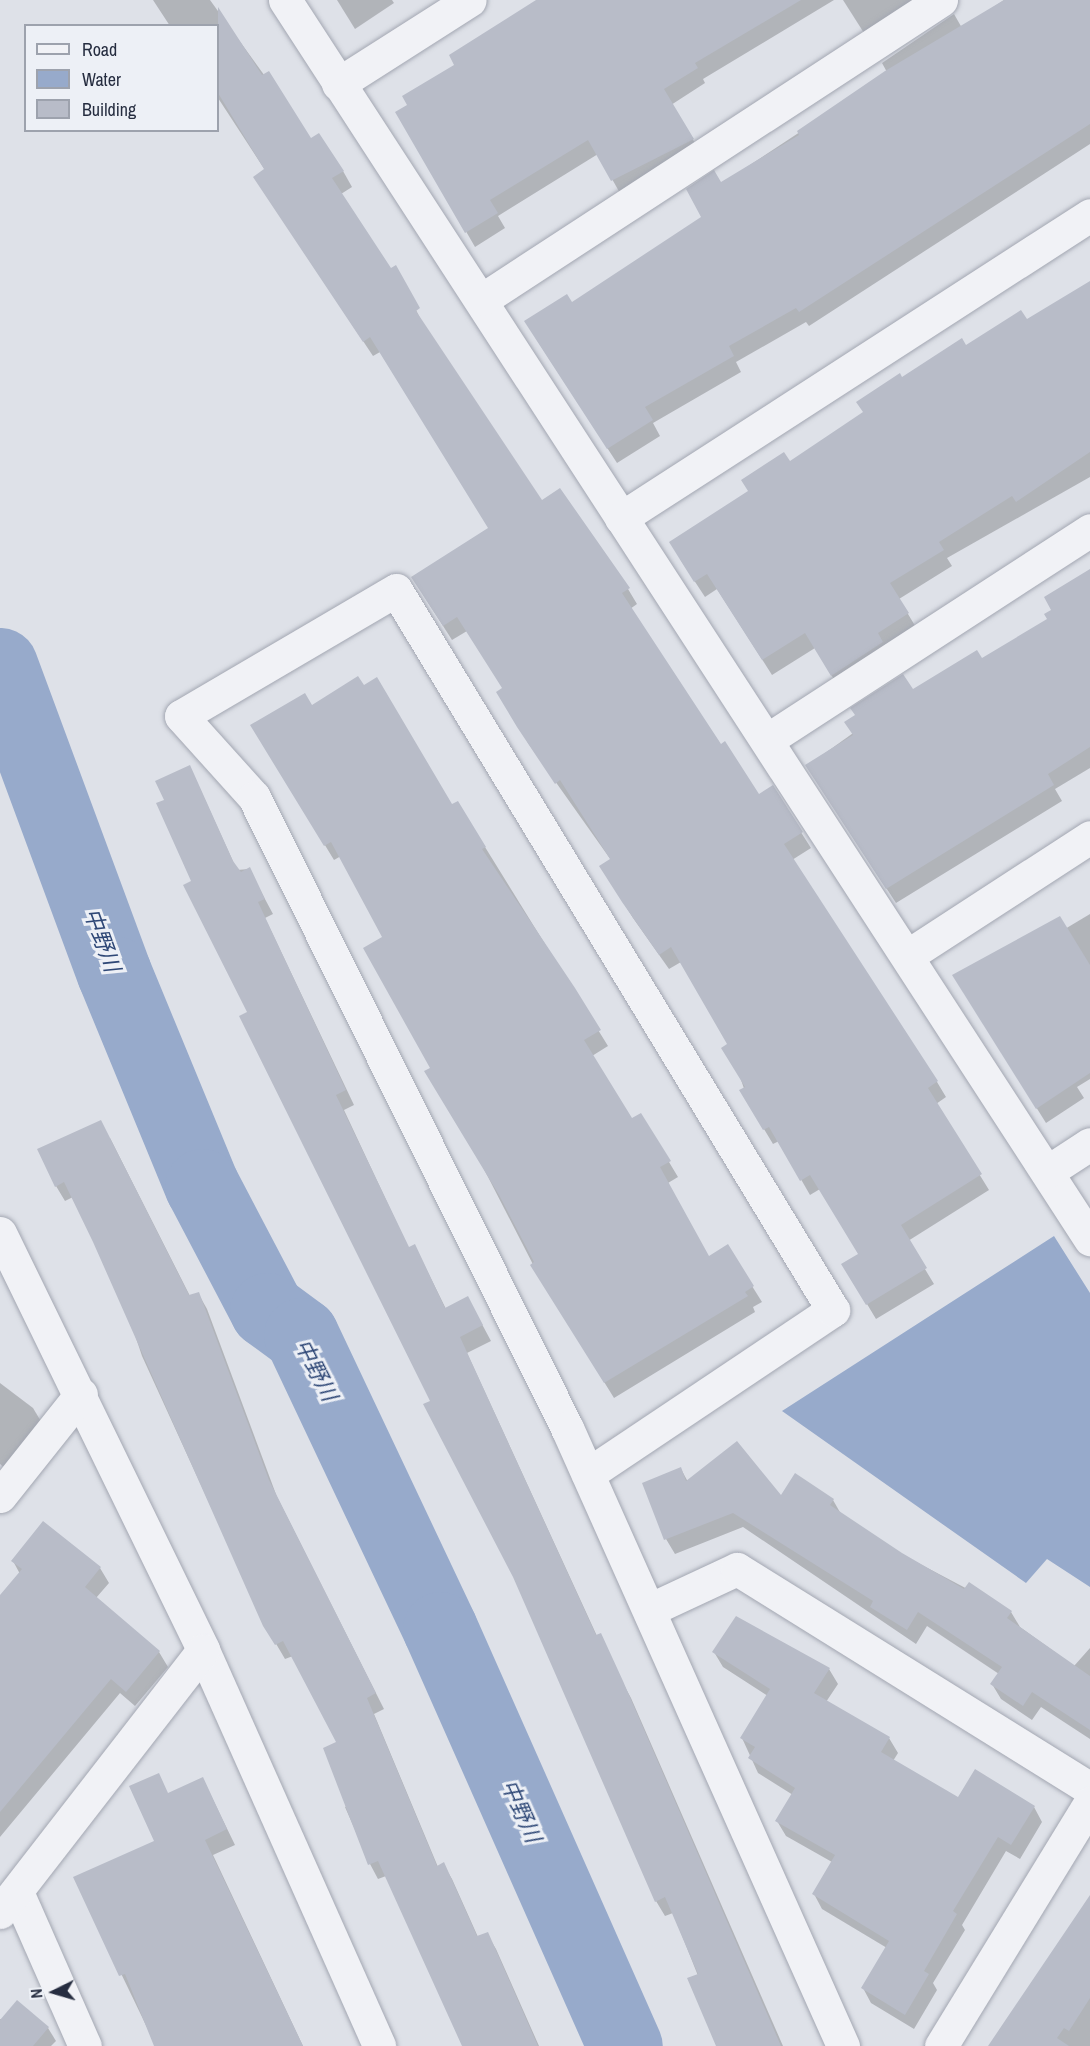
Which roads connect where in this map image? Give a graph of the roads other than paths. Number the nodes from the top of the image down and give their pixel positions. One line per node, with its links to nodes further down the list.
1 (285, 0): 4 (street)
2 (470, 0): 4 (street)
3 (941, 0): 6 (street)
4 (338, 84): 6 (street)
5 (1090, 215): 7 (street)
6 (483, 299): 7 (street)
7 (621, 518): 9 (street)
8 (1090, 530): 9 (street)
9 (767, 740): 11 (street)
10 (1090, 837): 11 (street)
11 (907, 956): 13 (street)
12 (1090, 1144): 13 (street)
13 (1047, 1172): 15 (street)
14 (0, 1233): 16 (street)
15 (1090, 1239)
16 (81, 1394): 18 (street); 20 (street)
17 (588, 1474): 17 (street); 19 (street)
18 (0, 1496)
19 (649, 1610): 21 (street); 26 (street)
20 (203, 1650): 23 (street); 25 (street)
21 (1090, 1789)
22 (1090, 1803): 27 (street)
23 (8, 1902): 24 (street)
24 (85, 2046)
25 (379, 2046)
26 (843, 2046)
27 (941, 2046)

